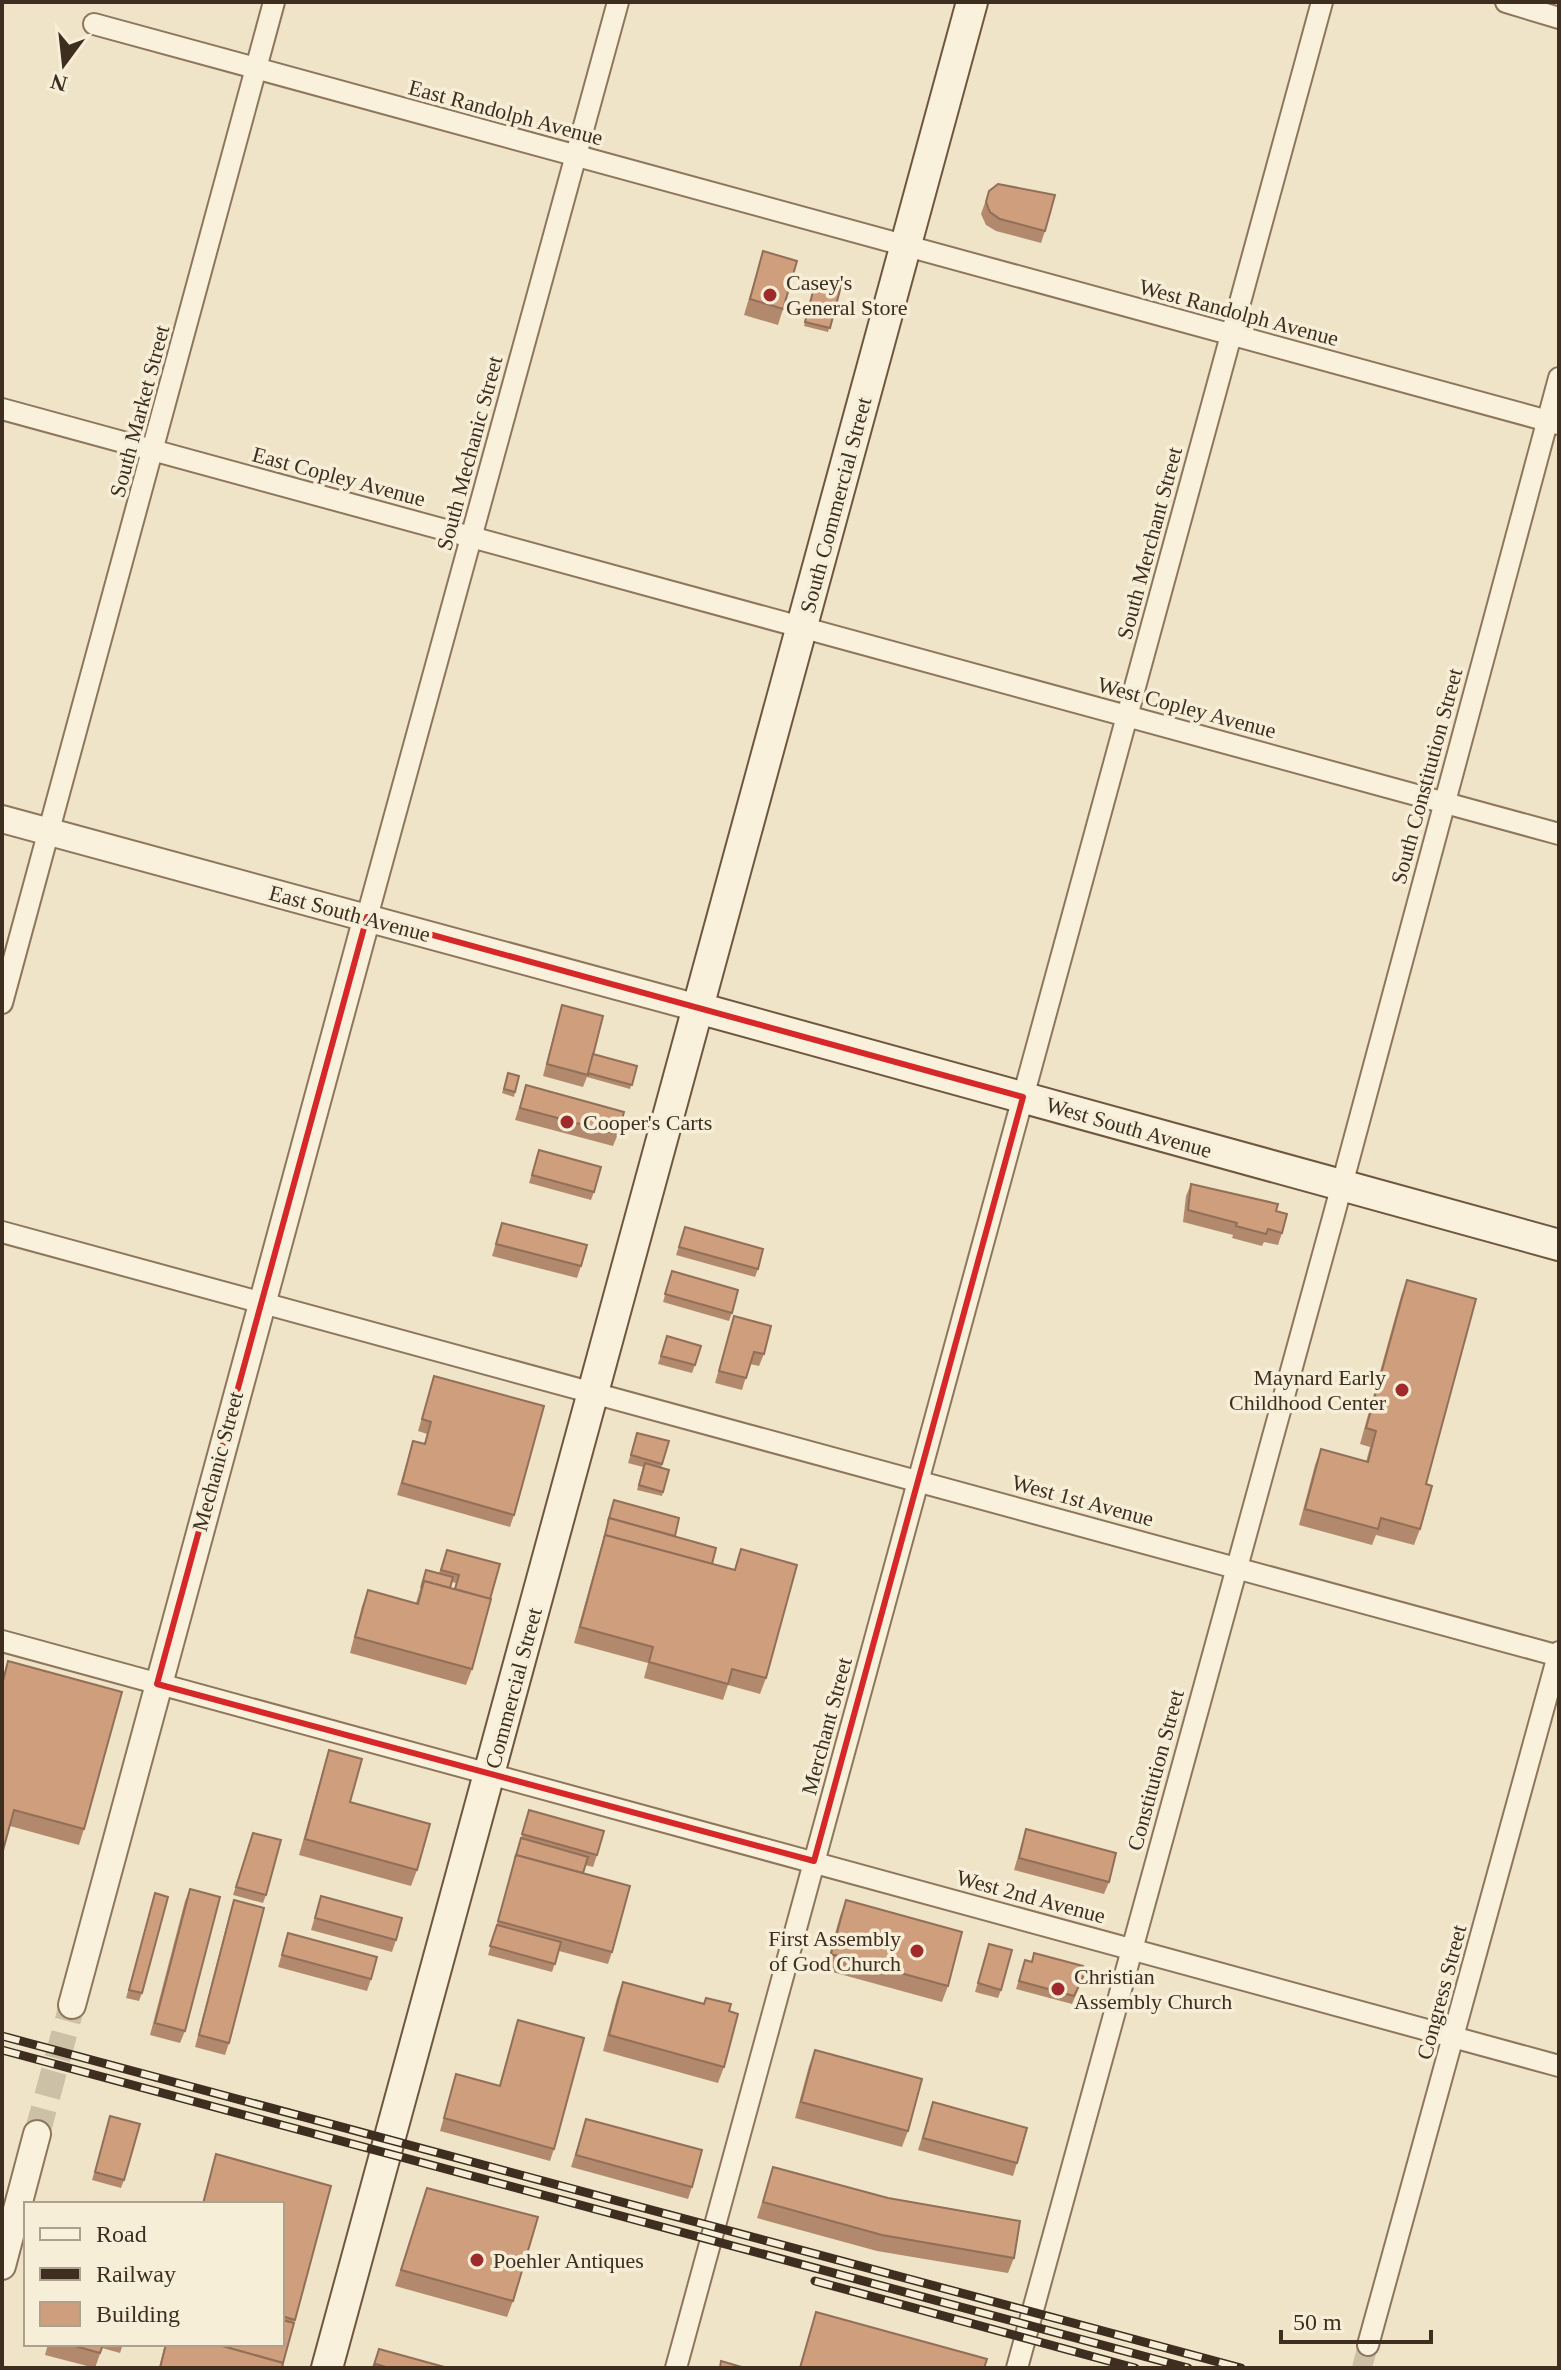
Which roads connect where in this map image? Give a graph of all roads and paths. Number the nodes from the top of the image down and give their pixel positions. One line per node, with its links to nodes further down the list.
1 (274, 2): 8 (street, South Market Street)
2 (618, 2): 9 (street, South Mechanic Street)
3 (972, 2): 10 (main road, South Commercial Street)
4 (1322, 2): 11 (street, South Merchant Street)
5 (1506, 2): 6 (street)
6 (1559, 18)
7 (94, 24): 8 (street, East Randolph Avenue)
8 (256, 68): 9 (street, East Randolph Avenue); 15 (street, South Market Street)
9 (576, 156): 10 (street, East Randolph Avenue); 16 (street, South Mechanic Street)
10 (906, 246): 11 (street, West Randolph Avenue); 17 (main road, South Commercial Street)
11 (1231, 334): 14 (street, West Randolph Avenue); 18 (street, South Merchant Street)
12 (1559, 378): 14 (street, South Constitution Street)
13 (2, 409): 15 (street, East Copley Avenue)
14 (1553, 422): 19 (street, South Constitution Street)
15 (153, 450): 16 (street, East Copley Avenue); 21 (street, South Market Street)
16 (471, 537): 17 (street, East Copley Avenue); 23 (street, South Mechanic Street)
17 (802, 627): 18 (street, West Copley Avenue); 25 (main road, South Commercial Street)
18 (1127, 716): 19 (street, West Copley Avenue); 26 (street, South Merchant Street)
19 (1443, 802): 22 (street, West Copley Avenue); 27 (street, South Constitution Street)
20 (2, 819): 21 (street, East South Avenue)
21 (49, 831): 23 (street, East South Avenue); 24 (street, South Market Street)
22 (1559, 834)
23 (367, 917): 25 (street, East South Avenue); 30 (street, Mechanic Street)
24 (2, 1003)
25 (698, 1008): 26 (main road, West South Avenue); 31 (main road, Commercial Street)
26 (1023, 1097): 27 (main road, West South Avenue); 32 (street, Merchant Street)
27 (1342, 1186): 29 (main road, West South Avenue); 33 (street, Constitution Street)
28 (2, 1232): 30 (street, West 1st Avenue)
29 (1559, 1245)
30 (260, 1302): 31 (street, West 1st Avenue); 36 (street, Mechanic Street)
31 (594, 1392): 32 (street, West 1st Avenue); 37 (main road, Commercial Street)
32 (918, 1479): 33 (street, West 1st Avenue); 38 (street, Merchant Street)
33 (1236, 1566): 35 (street, West 1st Avenue); 39 (street, Constitution Street)
34 (2, 1641): 36 (street, West 2nd Avenue)
35 (1559, 1655): 41 (street, Congress Street)
36 (157, 1684): 37 (street, West 2nd Avenue); 40 (street, Mechanic Street)
37 (490, 1773): 38 (street, West 2nd Avenue); 46 (main road, Commercial Street)
38 (814, 1861): 39 (street, West 2nd Avenue); 47 (street, Merchant Street)
39 (1132, 1948): 41 (street, West 2nd Avenue); 48 (street, Constitution Street)
40 (72, 2005)
41 (1453, 2038): 42 (street, West 2nd Avenue); 45 (street, Congress Street)
42 (1559, 2066)
43 (37, 2134): 44 (street)
44 (2, 2266)
45 (1368, 2345)
46 (327, 2368)
47 (676, 2368)
48 (1017, 2368)

